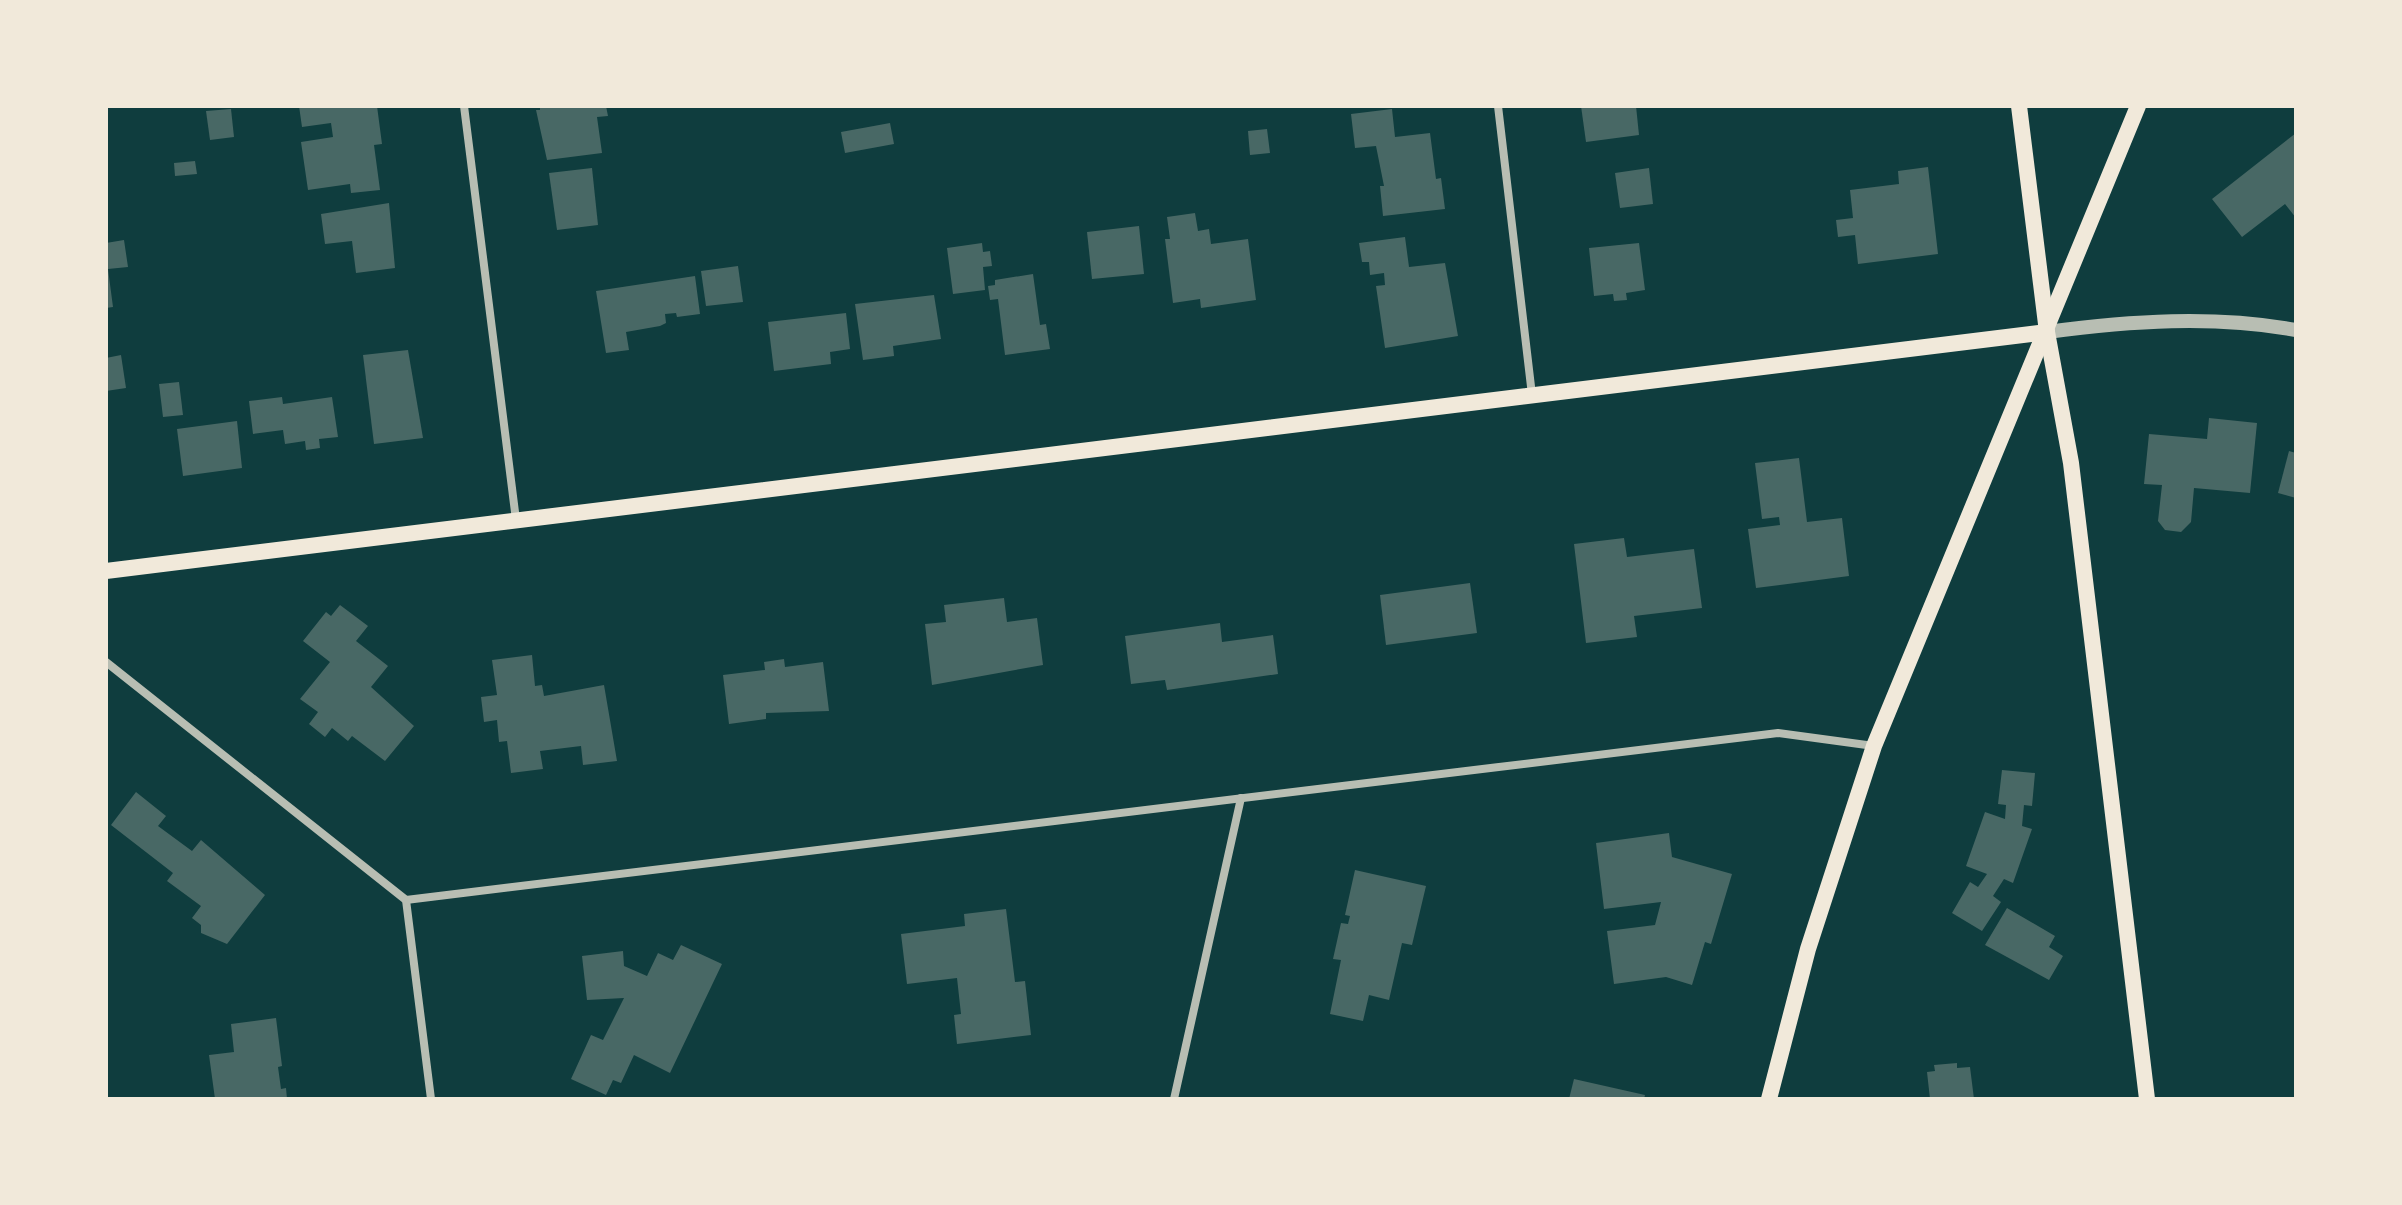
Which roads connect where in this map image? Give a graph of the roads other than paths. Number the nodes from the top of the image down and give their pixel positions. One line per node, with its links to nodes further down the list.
1 (464, 106): 8 (street)
2 (1498, 106): 7 (street)
3 (2019, 106): 6 (main road)
4 (2138, 106): 6 (main road)
5 (2296, 330): 6 (street)
6 (2047, 332): 7 (main road); 11 (main road); 17 (main road)
7 (1532, 397): 8 (main road)
8 (516, 520): 9 (main road)
9 (106, 571)
10 (106, 662): 13 (street)
11 (1874, 746): 12 (street); 16 (main road)
12 (1241, 798): 13 (street); 15 (street)
13 (406, 900): 14 (street)
14 (431, 1099)
15 (1174, 1099)
16 (1769, 1099)
17 (2147, 1099)

